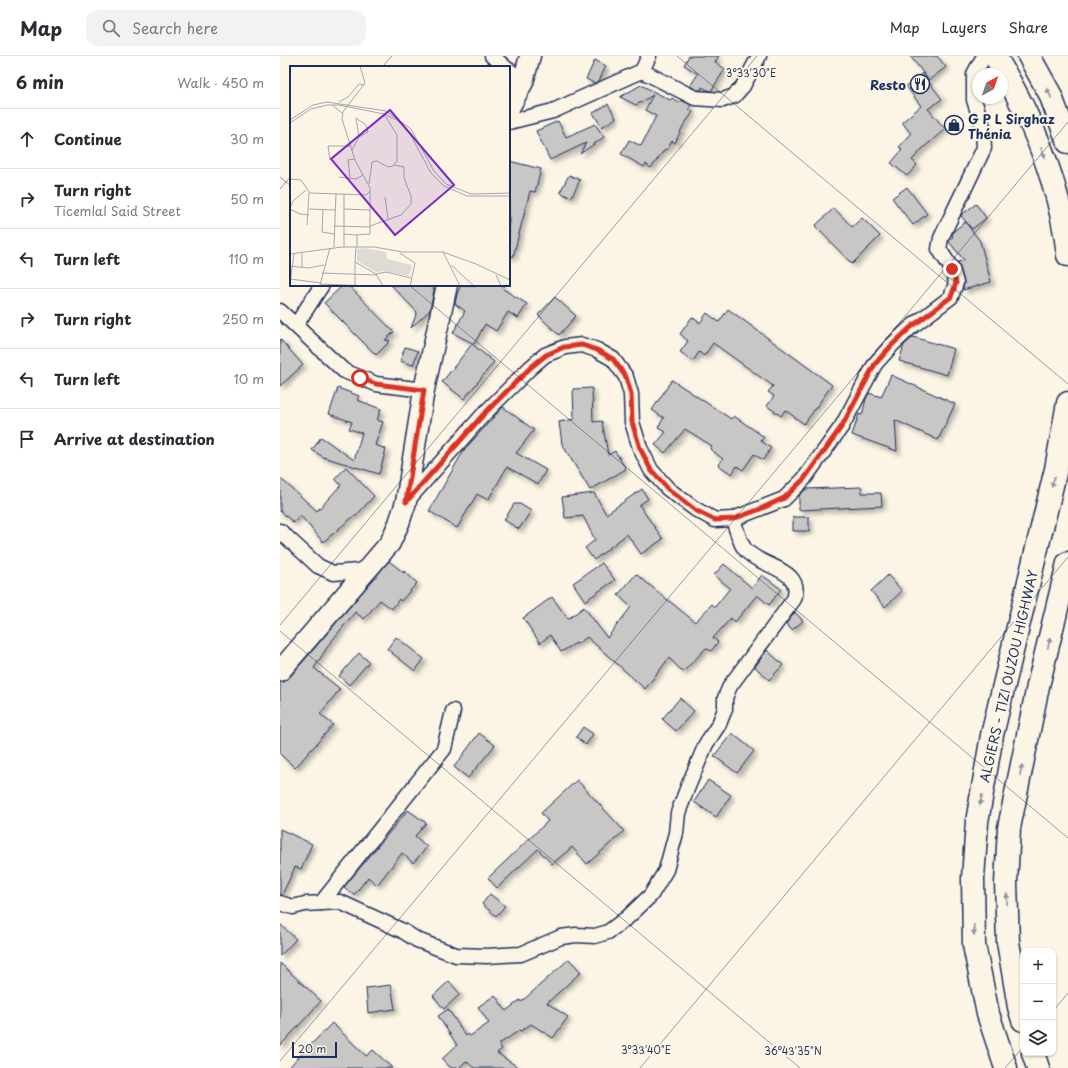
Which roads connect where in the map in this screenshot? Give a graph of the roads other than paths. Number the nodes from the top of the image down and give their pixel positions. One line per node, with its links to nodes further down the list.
1 (492, 56): 8 (street)
2 (530, 56): 10 (main road)
3 (649, 56): 9 (street)
4 (759, 56): 9 (street)
5 (984, 56): 22 (street)
6 (994, 56): 14 (highway, one-way to 14)
7 (1029, 56): 13 (highway, one-way to 7)
8 (504, 66)
9 (642, 71): 12 (street)
10 (516, 76): 11 (main road)
11 (510, 103)
12 (510, 122)
13 (1068, 142)
14 (1068, 255)
15 (321, 286): 18 (street)
16 (447, 286): 19 (main road)
17 (280, 311): 18 (street)
18 (296, 325): 19 (street)
19 (424, 390): 21 (main road)
20 (1068, 403): 32 (highway, ALGIERS - TIZI OUZOU HIGHWAY, one-way to 32)
21 (406, 502): 22 (street); 24 (main road)
22 (733, 519): 29 (street)
23 (280, 531): 24 (street)
24 (375, 562): 26 (main road)
25 (1068, 563): 30 (highway, one-way to 25)
26 (280, 671)
27 (453, 711): 29 (street)
28 (280, 903): 29 (street)
29 (321, 903)
30 (1020, 1010)
31 (1034, 1056): 33 (highway)
32 (1006, 1068)
33 (1038, 1068)

